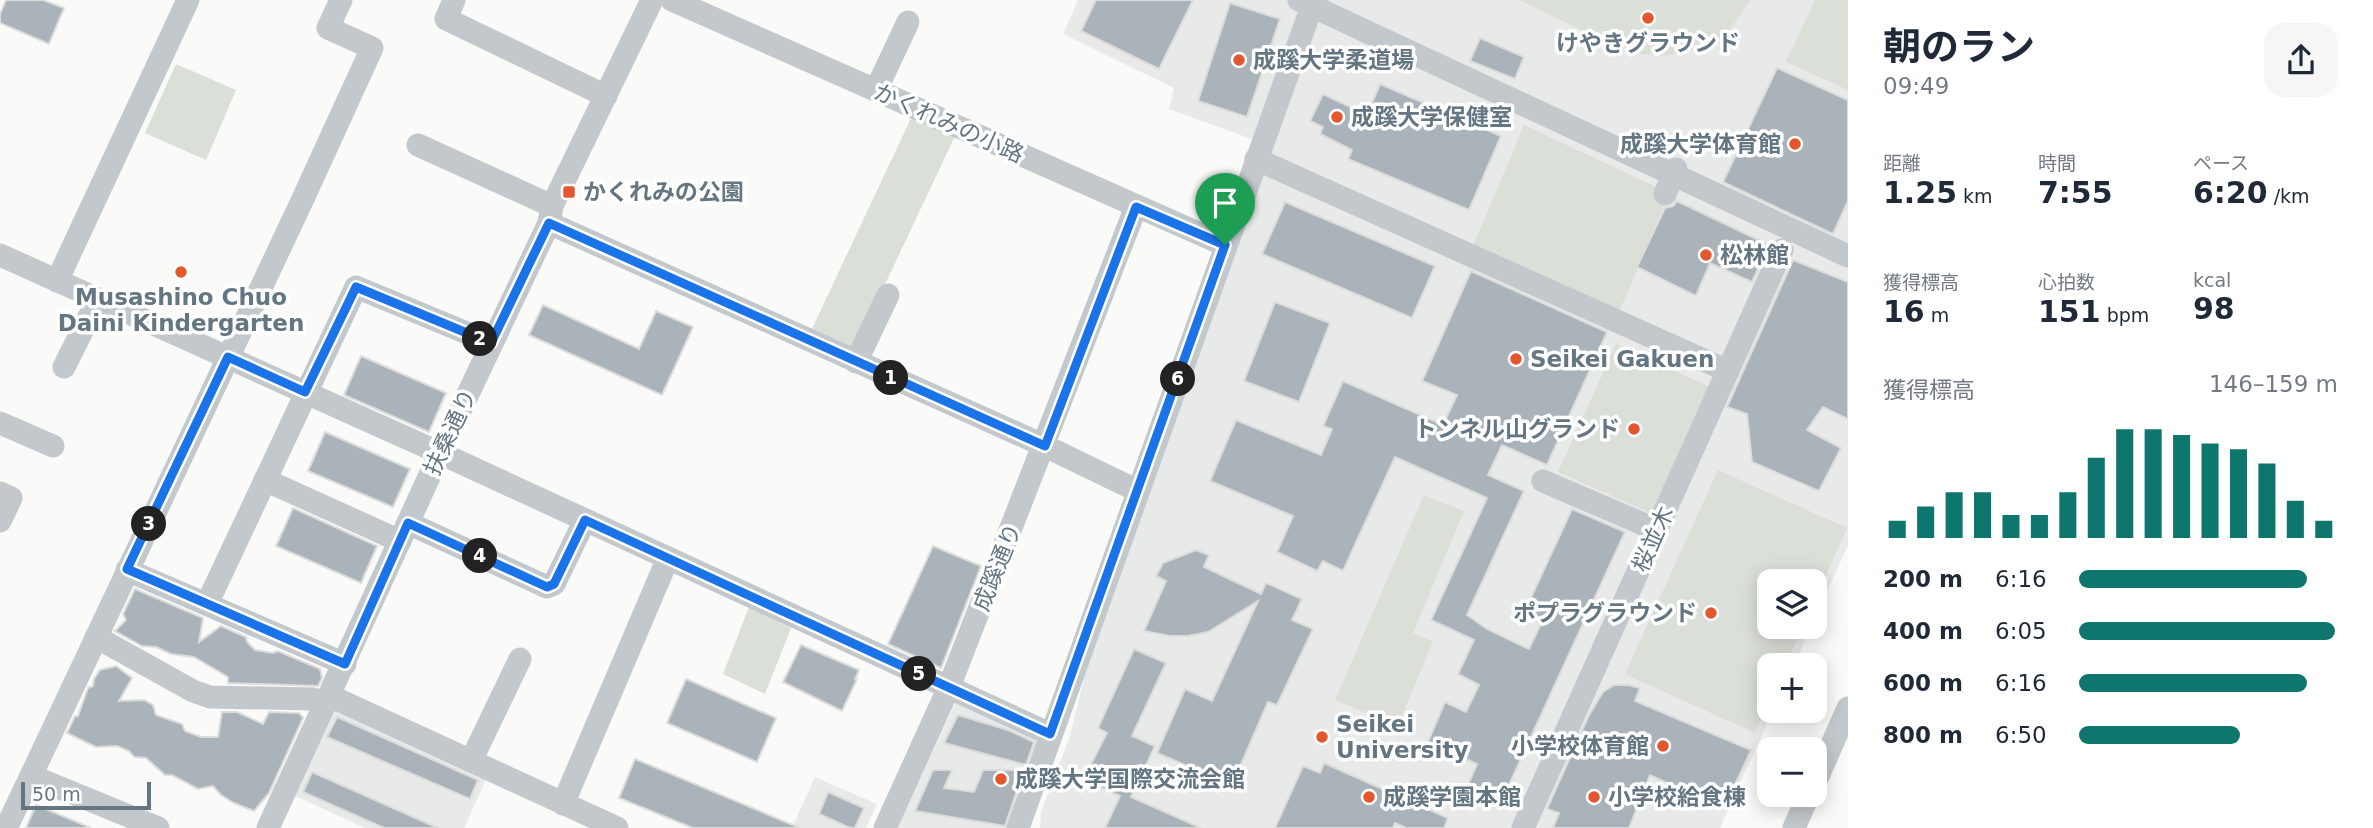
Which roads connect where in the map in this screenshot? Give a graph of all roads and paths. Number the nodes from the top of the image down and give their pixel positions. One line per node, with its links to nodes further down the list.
1 (188, 0): 20 (street)
2 (341, 0): 24 (street)
3 (454, 0): 9 (street)
4 (652, 0): 9 (street, 扶桑通り)
5 (672, 0): 8 (street, かくれみの小路)
6 (1307, 2): 11 (street); 19 (street)
7 (908, 22): 8 (street)
8 (876, 90): 14 (street, かくれみの小路)
9 (606, 96): 15 (street, 扶桑通り)
10 (418, 145): 15 (street)
11 (1256, 159): 16 (street); 27 (street)
12 (1676, 169): 13 (street, bridge)
13 (1665, 194)
14 (1136, 207): 16 (street, かくれみの小路); 31 (street, 成蹊通り)
15 (550, 214): 23 (street, 扶桑通り); 25 (street)
16 (1225, 245): 35 (street)
17 (1782, 250): 27 (street, 桜並木)
18 (0, 255): 20 (street)
19 (1848, 256)
20 (57, 281): 22 (street)
21 (888, 295): 25 (street)
22 (97, 299): 24 (street); 26 (street)
23 (491, 343): 28 (street); 32 (street, 扶桑通り)
24 (228, 357): 28 (street); 42 (street)
25 (856, 362): 31 (street)
26 (64, 367)
27 (1728, 371): 39 (street, 桜並木)
28 (305, 392): 32 (street); 33 (street)
29 (0, 423): 30 (street)
30 (53, 446)
31 (1045, 446): 35 (street); 47 (street, 成蹊通り)
32 (440, 453): 37 (street); 40 (street, 扶桑通り)
33 (265, 480): 40 (street); 43 (street)
34 (1543, 481): 39 (street)
35 (1138, 491): 50 (street)
36 (0, 493): 38 (street)
37 (585, 520): 40 (street); 41 (street)
38 (0, 521)
39 (1657, 530): 62 (street, 桜並木)
40 (404, 532): 46 (street, 扶桑通り)
41 (668, 558): 47 (street); 54 (street)
42 (127, 569): 43 (street); 44 (street)
43 (207, 604): 46 (street)
44 (96, 638): 48 (street); 53 (street)
45 (520, 659): 52 (street)
46 (345, 664): 48 (street, 扶桑通り)
47 (949, 687): 50 (street); 60 (street, 成蹊通り)
48 (328, 700): 52 (street); 58 (street, 扶桑通り)
49 (1848, 708): 51 (street)
50 (1050, 734): 61 (street)
51 (1827, 756)
52 (471, 761): 54 (street)
53 (32, 776): 56 (street); 57 (street)
54 (563, 804): 59 (street)
55 (1804, 807): 63 (street)
56 (6, 828)
57 (158, 828)
58 (268, 828)
59 (617, 828)
60 (885, 828)
61 (1018, 828)
62 (1523, 828)
63 (1794, 828)

